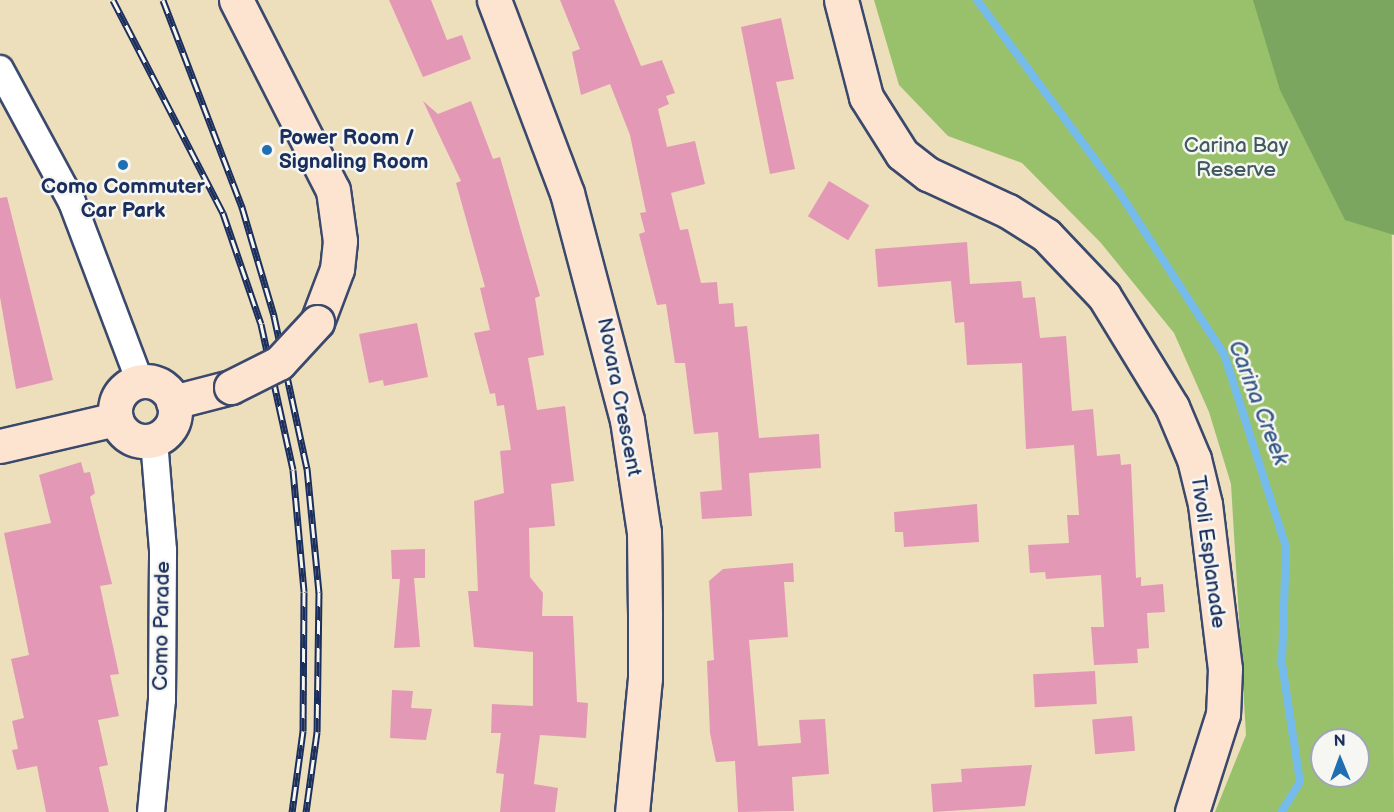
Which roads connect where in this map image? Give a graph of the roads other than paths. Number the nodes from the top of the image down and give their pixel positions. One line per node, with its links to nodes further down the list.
1 (236, 0): 6 (street, bridge)
2 (494, 0): 11 (street, Novara Crescent)
3 (842, 0): 12 (street, Tivoli Esplanade)
4 (0, 69): 5 (street)
5 (140, 382): 6 (street); 7 (street)
6 (173, 402): 8 (street)
7 (116, 419): 8 (street); 9 (street)
8 (154, 440): 10 (street, Como Parade)
9 (0, 446)
10 (151, 812)
11 (632, 812)
12 (1192, 812)

